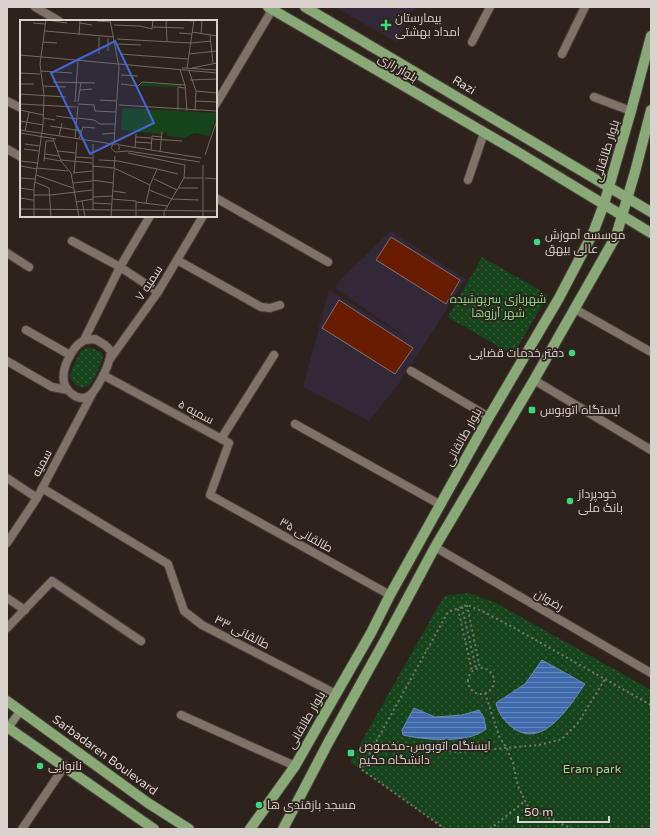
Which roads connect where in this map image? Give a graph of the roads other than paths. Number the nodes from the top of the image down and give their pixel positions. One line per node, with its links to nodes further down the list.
1 (35, 7): 6 (street)
2 (305, 7): 10 (main road, Razi)
3 (490, 7): 8 (street)
4 (585, 7): 9 (street)
5 (270, 8): 11 (main road, بلوار رازی); 14 (street)
6 (57, 20)
7 (651, 36): 17 (main road, بلوار طالقانی)
8 (472, 42)
9 (562, 54)
10 (415, 72): 11 (main road); 23 (main road, Razi)
11 (406, 87): 19 (main road, بلوار رازی)
12 (594, 97): 17 (street)
13 (7, 102): 15 (street)
14 (217, 102)
15 (20, 108)
16 (651, 110): 18 (main road)
17 (631, 111): 23 (main road, بلوار طالقانی)
18 (649, 127): 24 (main road)
19 (484, 133): 22 (street); 26 (main road, بلوار رازی)
20 (7, 149): 21 (street)
21 (20, 156)
22 (468, 180)
23 (609, 186): 24 (main road, Razi); 26 (main road, بلوار طالقانی)
24 (627, 198): 27 (main road); 28 (main road)
25 (217, 199): 35 (street)
26 (604, 204): 28 (main road); 53 (main road, بلوار طالقانی)
27 (651, 212)
28 (622, 215): 31 (main road); 40 (main road)
29 (149, 217): 37 (street)
30 (202, 217): 34 (street, سمیه ۷)
31 (651, 234)
32 (72, 241): 37 (street)
33 (7, 253): 36 (street)
34 (177, 260): 38 (street, سمیه ۷); 39 (street)
35 (328, 262)
36 (29, 267)
37 (120, 267): 38 (street); 42 (street)
38 (158, 292): 46 (street, سمیه ۷)
39 (280, 305)
40 (575, 309): 43 (street); 50 (main road)
41 (26, 330): 44 (street)
42 (84, 340): 44 (street); 46 (street)
43 (651, 352)
44 (70, 355): 51 (street)
45 (274, 355): 55 (street)
46 (110, 359): 49 (street)
47 (7, 361): 51 (street)
48 (411, 371): 53 (street)
49 (103, 376): 52 (street); 55 (street, سمیه ۵)
50 (534, 380): 56 (street); 63 (main road)
51 (68, 390): 52 (street)
52 (93, 392): 58 (street, سمیه)
53 (489, 417): 61 (main road, بلوار طالقانی)
54 (296, 424): 61 (street)
55 (221, 439): 59 (street, سمیه ۵)
56 (651, 450)
57 (7, 478): 60 (street)
58 (42, 488): 60 (street, سمیه); 70 (street, طالقانی ۳۳)
59 (210, 495): 64 (street, طالقانی ۳۵)
60 (37, 498): 62 (street, سمیه)
61 (441, 504): 64 (main road, بلوار طالقانی)
62 (7, 543)
63 (435, 547): 69 (street, رضوان); 81 (main road)
64 (390, 595): 70 (main road, بلوار طالقانی)
65 (7, 598): 66 (street)
66 (25, 610): 67 (street); 68 (street)
67 (7, 628)
68 (141, 641)
69 (651, 673)
70 (336, 694): 75 (main road, بلوار طالقانی)
71 (7, 701): 72 (main road, Sarbadaren Boulevard)
72 (21, 710): 74 (main road); 79 (main road, Sarbadaren Boulevard)
73 (181, 715): 75 (street)
74 (8, 727): 76 (main road)
75 (294, 766): 80 (main road, بلوار طالقانی)
76 (64, 767): 77 (street); 78 (main road)
77 (22, 829)
78 (154, 829)
79 (189, 829)
80 (250, 829)
81 (282, 829)

